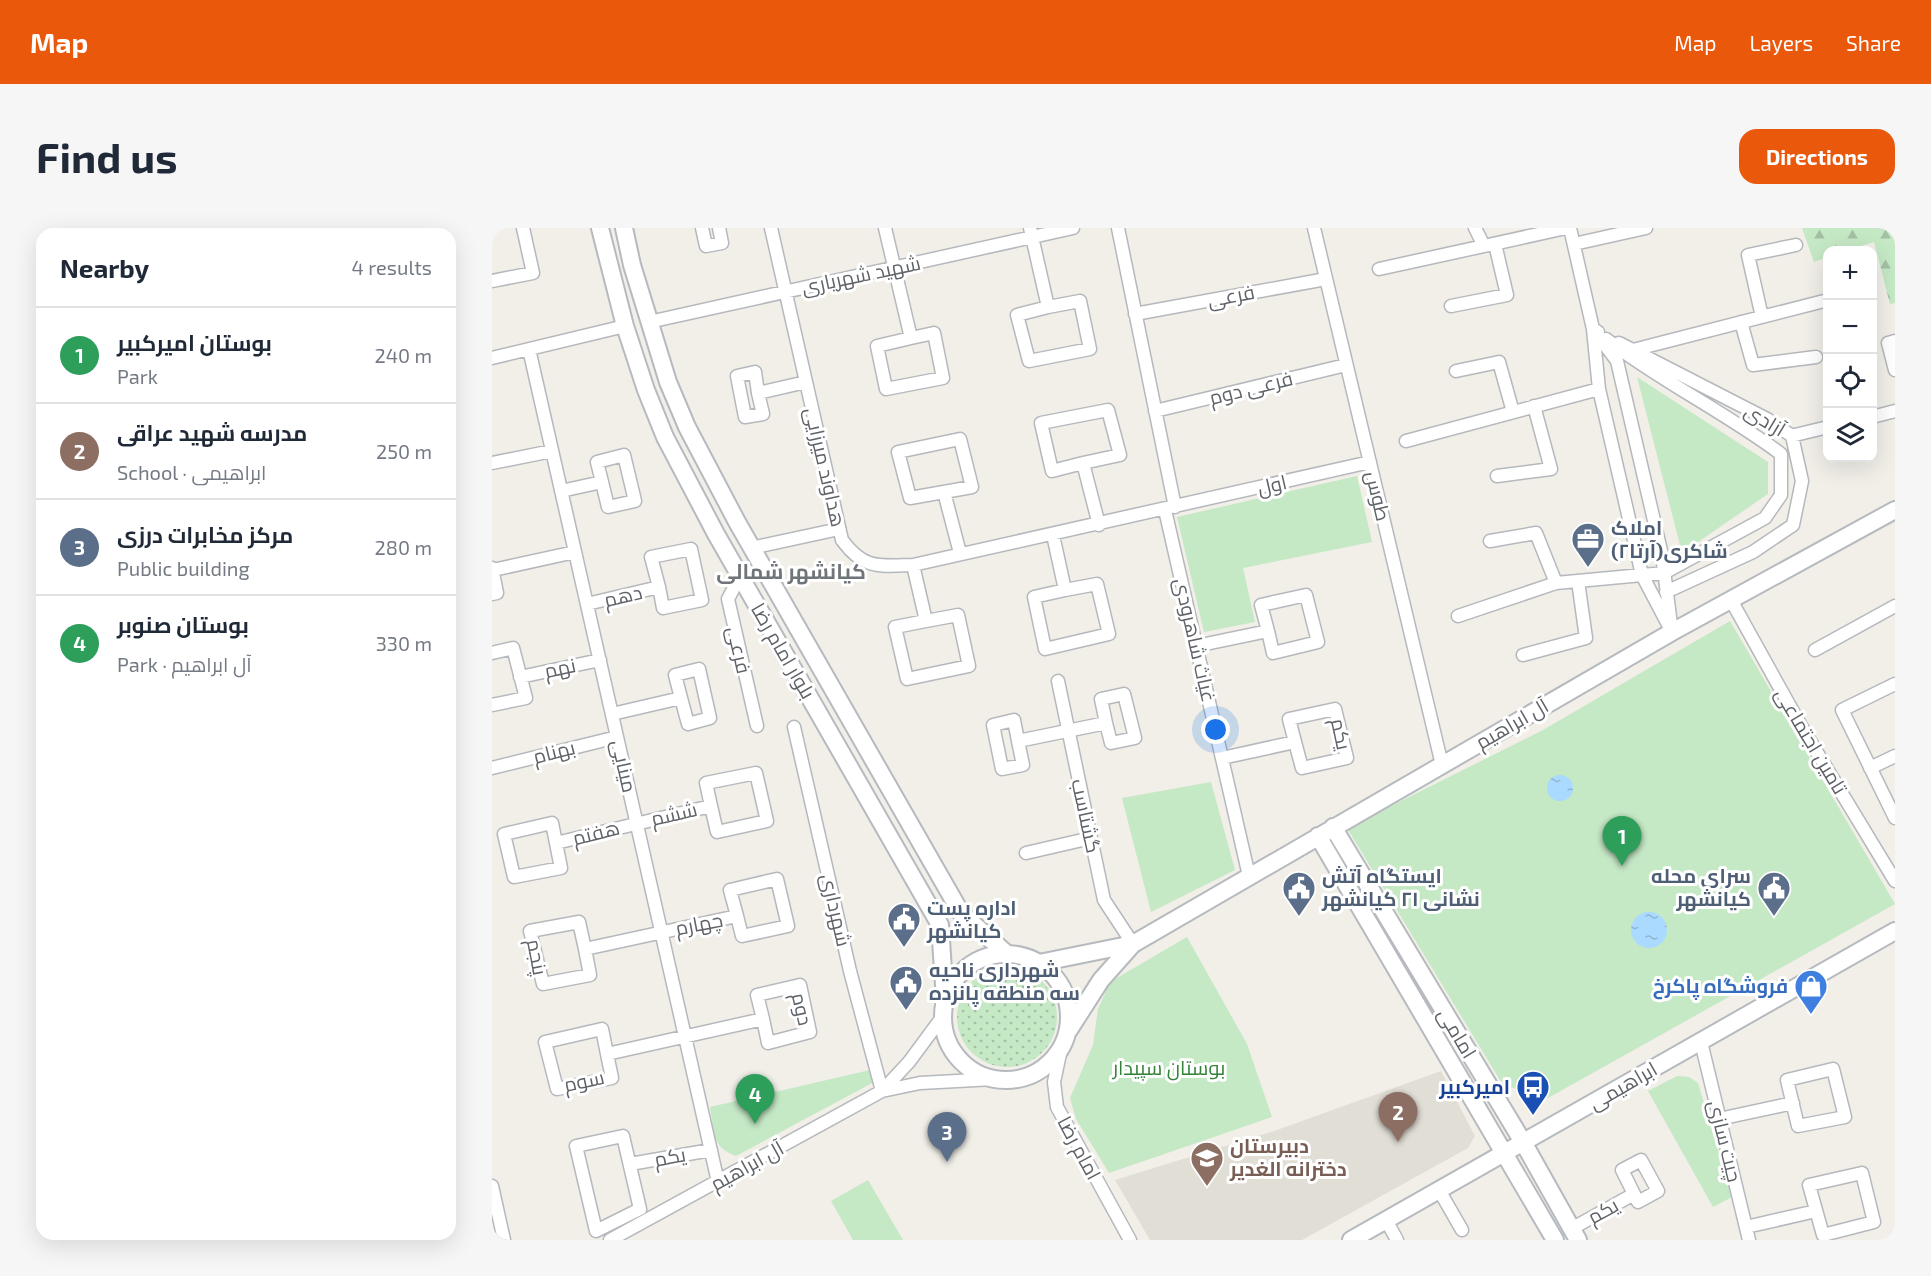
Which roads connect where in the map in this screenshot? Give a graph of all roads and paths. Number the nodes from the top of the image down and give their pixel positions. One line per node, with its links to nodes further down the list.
1 (523, 228): 22 (street)
2 (600, 228): 31 (main road, بلوار امام رضا)
3 (624, 228): 29 (main road, بلوار امام رضا)
4 (702, 228): 5 (street)
5 (719, 228)
6 (771, 228): 23 (street, هداوند میرزایی)
7 (885, 228): 19 (street)
8 (1074, 228): 15 (street, شهید شهریاری)
9 (1118, 228): 27 (street, غیاث شاهرودی)
10 (1314, 228): 21 (street, طوس)
11 (1476, 228): 17 (street)
12 (1568, 228): 16 (street); 17 (street)
13 (1646, 228): 14 (street)
14 (1623, 231): 16 (street)
15 (1031, 233): 19 (street, شهید شهریاری); 26 (street)
16 (1574, 244): 32 (street)
17 (1490, 245): 20 (street); 25 (street)
18 (1796, 245): 28 (street)
19 (895, 267): 23 (street, شهید شهریاری); 33 (street)
20 (1379, 269)
21 (1326, 279): 27 (street, فرعی); 39 (street, طوس)
22 (492, 281)
23 (786, 291): 29 (street, شهید شهریاری); 42 (street, هداوند میرزایی)
24 (1823, 301): 28 (street)
25 (1451, 306)
26 (1048, 307): 26 (street)
27 (1135, 314): 46 (street, غیاث شاهرودی)
28 (1761, 317): 30 (street)
29 (649, 322): 67 (main road, بلوار امام رضا)
30 (1741, 322): 36 (street); 37 (street)
31 (625, 326): 35 (street); 74 (main road, بلوار امام رضا)
32 (1593, 330): 36 (street, آزادی); 43 (street); 72 (street); 72 (street)
33 (911, 338): 33 (street)
34 (1895, 341): 40 (street)
35 (529, 349): 38 (street); 53 (street, مینایی)
36 (1633, 350): 51 (street, آزادی)
37 (1816, 357)
38 (492, 358)
39 (1346, 365): 46 (street, فرعی دوم); 54 (street, طوس)
40 (1895, 370)
41 (1456, 371): 48 (street)
42 (806, 382): 44 (street); 64 (street, هداوند میرزایی)
43 (1599, 389): 45 (street); 73 (street)
44 (758, 393)
45 (1534, 406): 48 (street); 57 (street)
46 (1155, 411): 61 (street, غیاث شاهرودی)
47 (1895, 411): 49 (street)
48 (1513, 412): 52 (street)
49 (1877, 416)
50 (1823, 429): 51 (street)
51 (1791, 436): 79 (street, آزادی)
52 (1406, 441)
53 (552, 451): 55 (street); 59 (street, مینایی)
54 (1370, 462): 61 (street, اول); 108 (street, طوس)
55 (492, 463)
56 (1083, 463): 56 (street); 63 (street)
57 (1497, 476)
58 (602, 482): 59 (street)
59 (561, 491): 68 (street, مینایی)
60 (944, 492): 60 (street); 69 (street)
61 (1170, 508): 63 (street, هداوند میرزایی); 88 (street, غیاث شاهرودی)
62 (1895, 510): 81 (main road, آل ابراهیم)
63 (1099, 525): 65 (street, هداوند میرزایی)
64 (840, 529): 67 (street); 70 (street, هداوند میرزایی)
65 (1053, 536): 69 (street, هداوند میرزایی); 78 (street)
66 (1490, 541): 76 (street)
67 (751, 548): 126 (main road, بلوار امام رضا)
68 (575, 552): 71 (street); 82 (street, مینایی)
69 (960, 553): 70 (street, هداوند میرزایی)
70 (913, 565): 85 (street)
71 (492, 569): 80 (street)
72 (1664, 573): 73 (street); 79 (street)
73 (1642, 575): 75 (street); 87 (street)
74 (741, 576): 100 (street, فرعی); 128 (main road, بلوار امام رضا)
75 (1578, 581): 76 (street); 91 (street)
76 (1556, 583): 84 (street)
77 (658, 587): 77 (street, دهم); 82 (street, دهم)
78 (1065, 590): 78 (street)
79 (1666, 592): 87 (street)
80 (492, 594)
81 (1731, 600): 87 (main road, آل ابراهیم); 120 (street, تامین اجتماعی)
82 (587, 604): 92 (street, مینایی)
83 (1895, 606): 89 (street)
84 (1458, 616)
85 (926, 621): 85 (street)
86 (1268, 631): 86 (street); 88 (street)
87 (1672, 632): 108 (main road, آل ابراهیم)
88 (1196, 646): 107 (street, غیاث شاهرودی)
89 (1815, 650)
90 (492, 653): 93 (street, نهم)
91 (1523, 655)
92 (600, 660): 93 (street, نهم); 98 (street, مینایی)
93 (520, 677): 97 (street, نهم)
94 (1058, 681): 102 (street, گشتاسب)
95 (1895, 684): 110 (street)
96 (681, 698): 98 (street)
97 (492, 705)
98 (612, 714): 103 (street, مینایی)
99 (1106, 723): 102 (street)
100 (757, 726)
101 (794, 727): 135 (street, شهرداری)
102 (1068, 730): 104 (street); 116 (street, گشتاسب)
103 (617, 737): 109 (street, بهنام); 113 (street, مینایی)
104 (1018, 741)
105 (1295, 742): 105 (street, یکم); 107 (street)
106 (1895, 756): 110 (street)
107 (1222, 758): 119 (street, غیاث شاهرودی)
108 (1442, 765): 114 (main road, آل ابراهیم)
109 (492, 768)
110 (1870, 768): 112 (street)
111 (711, 806): 111 (street, ششم); 113 (street, ششم)
112 (1895, 818)
113 (637, 823): 117 (street, هفتم); 122 (street, مینایی)
114 (1333, 827): 115 (main road, آل ابراهیم); 138 (main road, امامی)
115 (1318, 836): 119 (main road, آل ابراهیم); 140 (main road, امامی)
116 (1091, 838): 118 (street); 124 (street, گشتاسب)
117 (556, 843): 117 (street, هفتم)
118 (1026, 853)
119 (1249, 876): 124 (main road, آل ابراهیم)
120 (1895, 881)
121 (736, 916): 121 (street, چهارم); 122 (street, چهارم)
122 (661, 931): 125 (street); 130 (street, مینایی)
123 (1895, 931): 132 (main road, ابراهیمی)
124 (1133, 944): 127 (main road); 131 (main road)
125 (585, 949): 125 (street, پنجم)
126 (1007, 954): 127 (main road); 128 (main road)
127 (1039, 963): 131 (main road)
128 (944, 1008): 134 (main road); 135 (street)
129 (763, 1019): 129 (street, دوم); 130 (street, دوم)
130 (685, 1036): 133 (street, سوم); 139 (street, مینایی)
131 (1064, 1041): 134 (main road); 154 (street, امام رضا)
132 (1701, 1042): 137 (street, چیت سازی); 138 (main road, ابراهیمی)
133 (607, 1054): 133 (street, سوم)
134 (994, 1079): 135 (street)
135 (882, 1091): 142 (street, آل ابراهیم)
136 (1793, 1102): 136 (street); 137 (street)
137 (1719, 1119): 150 (street, چیت سازی)
138 (1523, 1142): 140 (main road, ابراهیمی); 149 (main road, امامی)
139 (711, 1150): 141 (street, یکم); 142 (street, مینایی)
140 (1505, 1153): 144 (main road, ابراهیمی); 151 (main road, امامی)
141 (630, 1164): 141 (street)
142 (718, 1182): 153 (street, آل ابراهیم)
143 (492, 1186): 152 (street)
144 (1439, 1190): 147 (main road, ابراهیمی); 148 (street)
145 (1634, 1194): 149 (street, یکم)
146 (1816, 1211): 146 (street); 150 (street)
147 (1386, 1220): 155 (main road, ابراهیمی); 156 (street)
148 (1462, 1230)
149 (1574, 1234): 151 (main road)
150 (1748, 1234)
151 (1552, 1239)
152 (504, 1240)
153 (610, 1240)
154 (1130, 1240)
155 (1352, 1240)
156 (1397, 1240)

